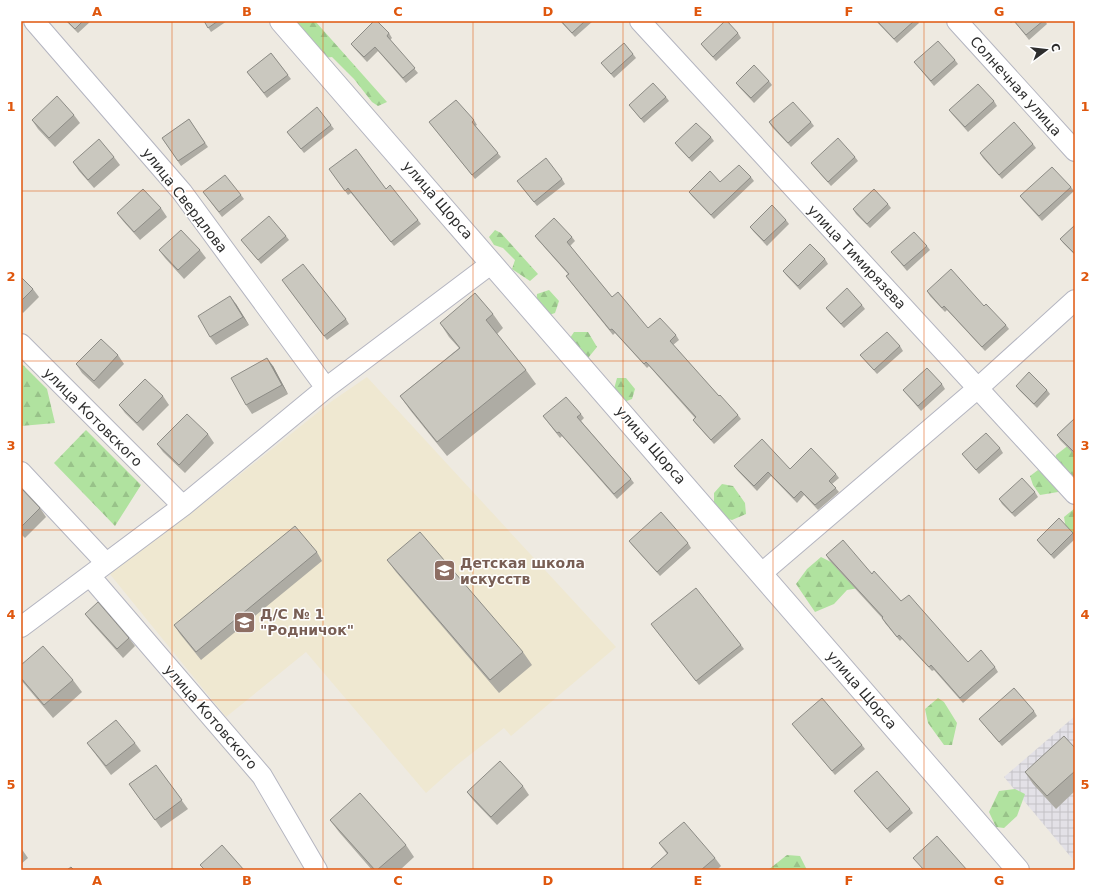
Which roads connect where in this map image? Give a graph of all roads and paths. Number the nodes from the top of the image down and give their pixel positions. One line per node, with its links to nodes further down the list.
1 (34, 21): 9 (street, улица Свердлова)
2 (282, 21): 6 (street, улица Щорса)
3 (640, 21): 10 (street, улица Тимирязева)
4 (957, 21): 5 (street, Солнечная улица)
5 (1075, 151)
6 (492, 263): 9 (street); 15 (street, улица Щорса)
7 (1075, 300): 10 (street)
8 (21, 344): 13 (street, улица Котовского)
9 (326, 388): 13 (street)
10 (978, 388): 12 (street, улица Тимирязева); 15 (street)
11 (21, 472): 14 (street)
12 (1075, 494)
13 (183, 506): 14 (street)
14 (106, 563): 16 (street)
15 (762, 573): 19 (street, улица Щорса)
16 (90, 576): 17 (street); 18 (street, улица Котовского)
17 (21, 627)
18 (317, 870)
19 (1018, 870)

